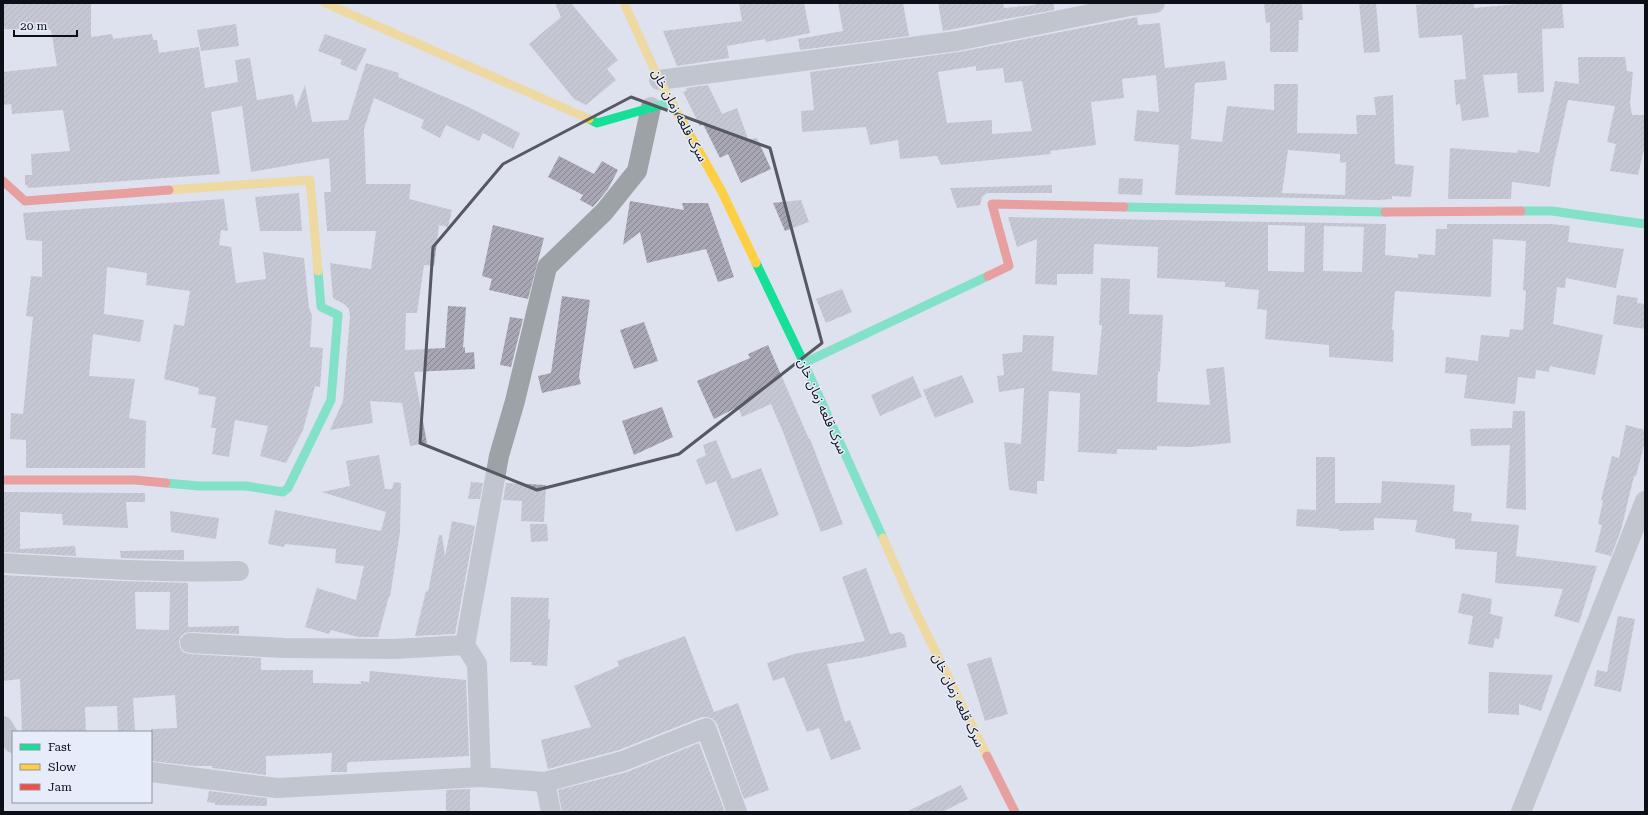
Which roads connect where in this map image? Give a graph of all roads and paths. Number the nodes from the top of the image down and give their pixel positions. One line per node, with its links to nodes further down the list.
1 (325, 3): 6 (street)
2 (624, 3): 4 (street, سرک قلعه زمان خان)
3 (1155, 3): 4 (street)
4 (659, 80): 5 (street, سرک قلعه زمان خان)
5 (671, 102): 6 (street); 9 (street, سرک قلعه زمان خان)
6 (651, 108): 15 (street)
7 (3, 180): 10 (street)
8 (1645, 224): 9 (street)
9 (804, 363): 23 (street, سرک قلعه زمان خان)
10 (3, 480)
11 (1645, 501): 24 (street)
12 (3, 563): 13 (street)
13 (239, 571)
14 (190, 643): 15 (street)
15 (465, 645): 19 (street)
16 (3, 726): 17 (street)
17 (12, 741)
18 (152, 772): 19 (street)
19 (481, 777): 20 (street)
20 (545, 782): 21 (street); 22 (street)
21 (551, 812)
22 (737, 812)
23 (1015, 812)
24 (1521, 812)

